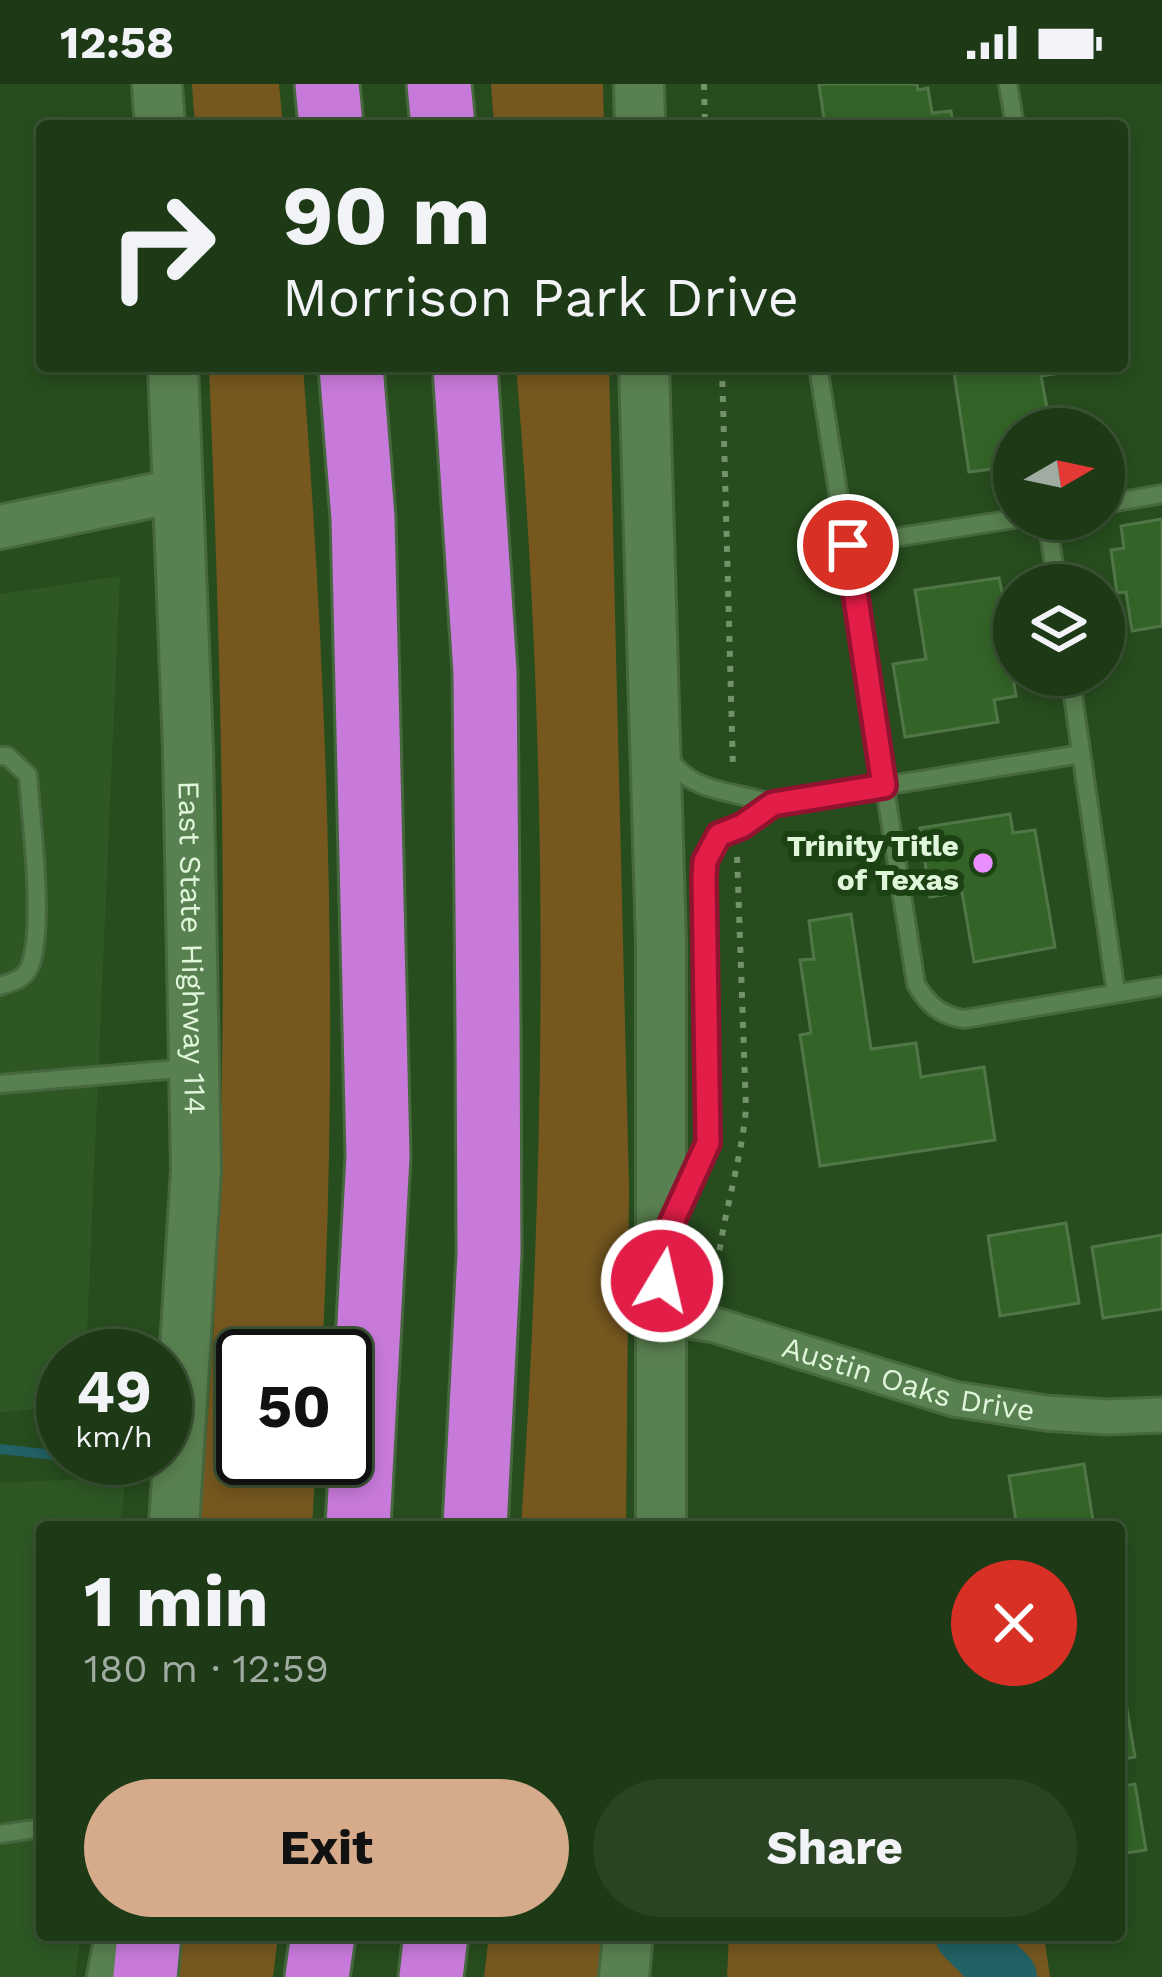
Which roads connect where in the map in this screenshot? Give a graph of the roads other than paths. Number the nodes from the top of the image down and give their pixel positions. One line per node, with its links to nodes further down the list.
1 (157, 84): 6 (main road)
2 (327, 84): 7 (highway)
3 (440, 84): 8 (highway)
4 (639, 84): 9 (main road)
5 (1008, 84): 10 (lane)
6 (160, 120)
7 (330, 120)
8 (443, 120)
9 (640, 120)
10 (1014, 120)
11 (173, 372): 16 (main road, East State Highway 114)
12 (351, 372): 37 (highway)
13 (465, 372): 38 (highway)
14 (644, 372): 23 (main road)
15 (819, 372): 21 (lane)
16 (180, 490): 20 (street); 31 (main road, East State Highway 114)
17 (1162, 494): 18 (lane)
18 (1125, 500)
19 (993, 522): 21 (lane)
20 (0, 526)
21 (848, 545): 26 (lane)
22 (1073, 696): 24 (lane)
23 (653, 730): 27 (lane); 33 (main road)
24 (1081, 754): 26 (lane); 30 (lane)
25 (0, 756): 28 (lane)
26 (884, 786): 27 (lane); 30 (lane)
27 (773, 804): 33 (lane)
28 (0, 986)
29 (1162, 986): 30 (lane)
30 (1116, 993)
31 (195, 1068): 32 (lane); 36 (main road, East State Highway 114)
32 (0, 1084)
33 (662, 1244): 34 (main road)
34 (662, 1317): 35 (street, Austin Oaks Drive); 39 (main road)
35 (1161, 1420)
36 (174, 1521)
37 (358, 1521)
38 (475, 1521)
39 (661, 1521)
40 (36, 1829): 41 (lane)
41 (0, 1834)
42 (119, 1941): 47 (main road)
43 (148, 1941): 48 (highway)
44 (322, 1941): 49 (highway)
45 (435, 1941): 50 (highway)
46 (627, 1941): 51 (main road)
47 (112, 1977)
48 (145, 1977)
49 (317, 1977)
50 (431, 1977)
51 (624, 1977)

